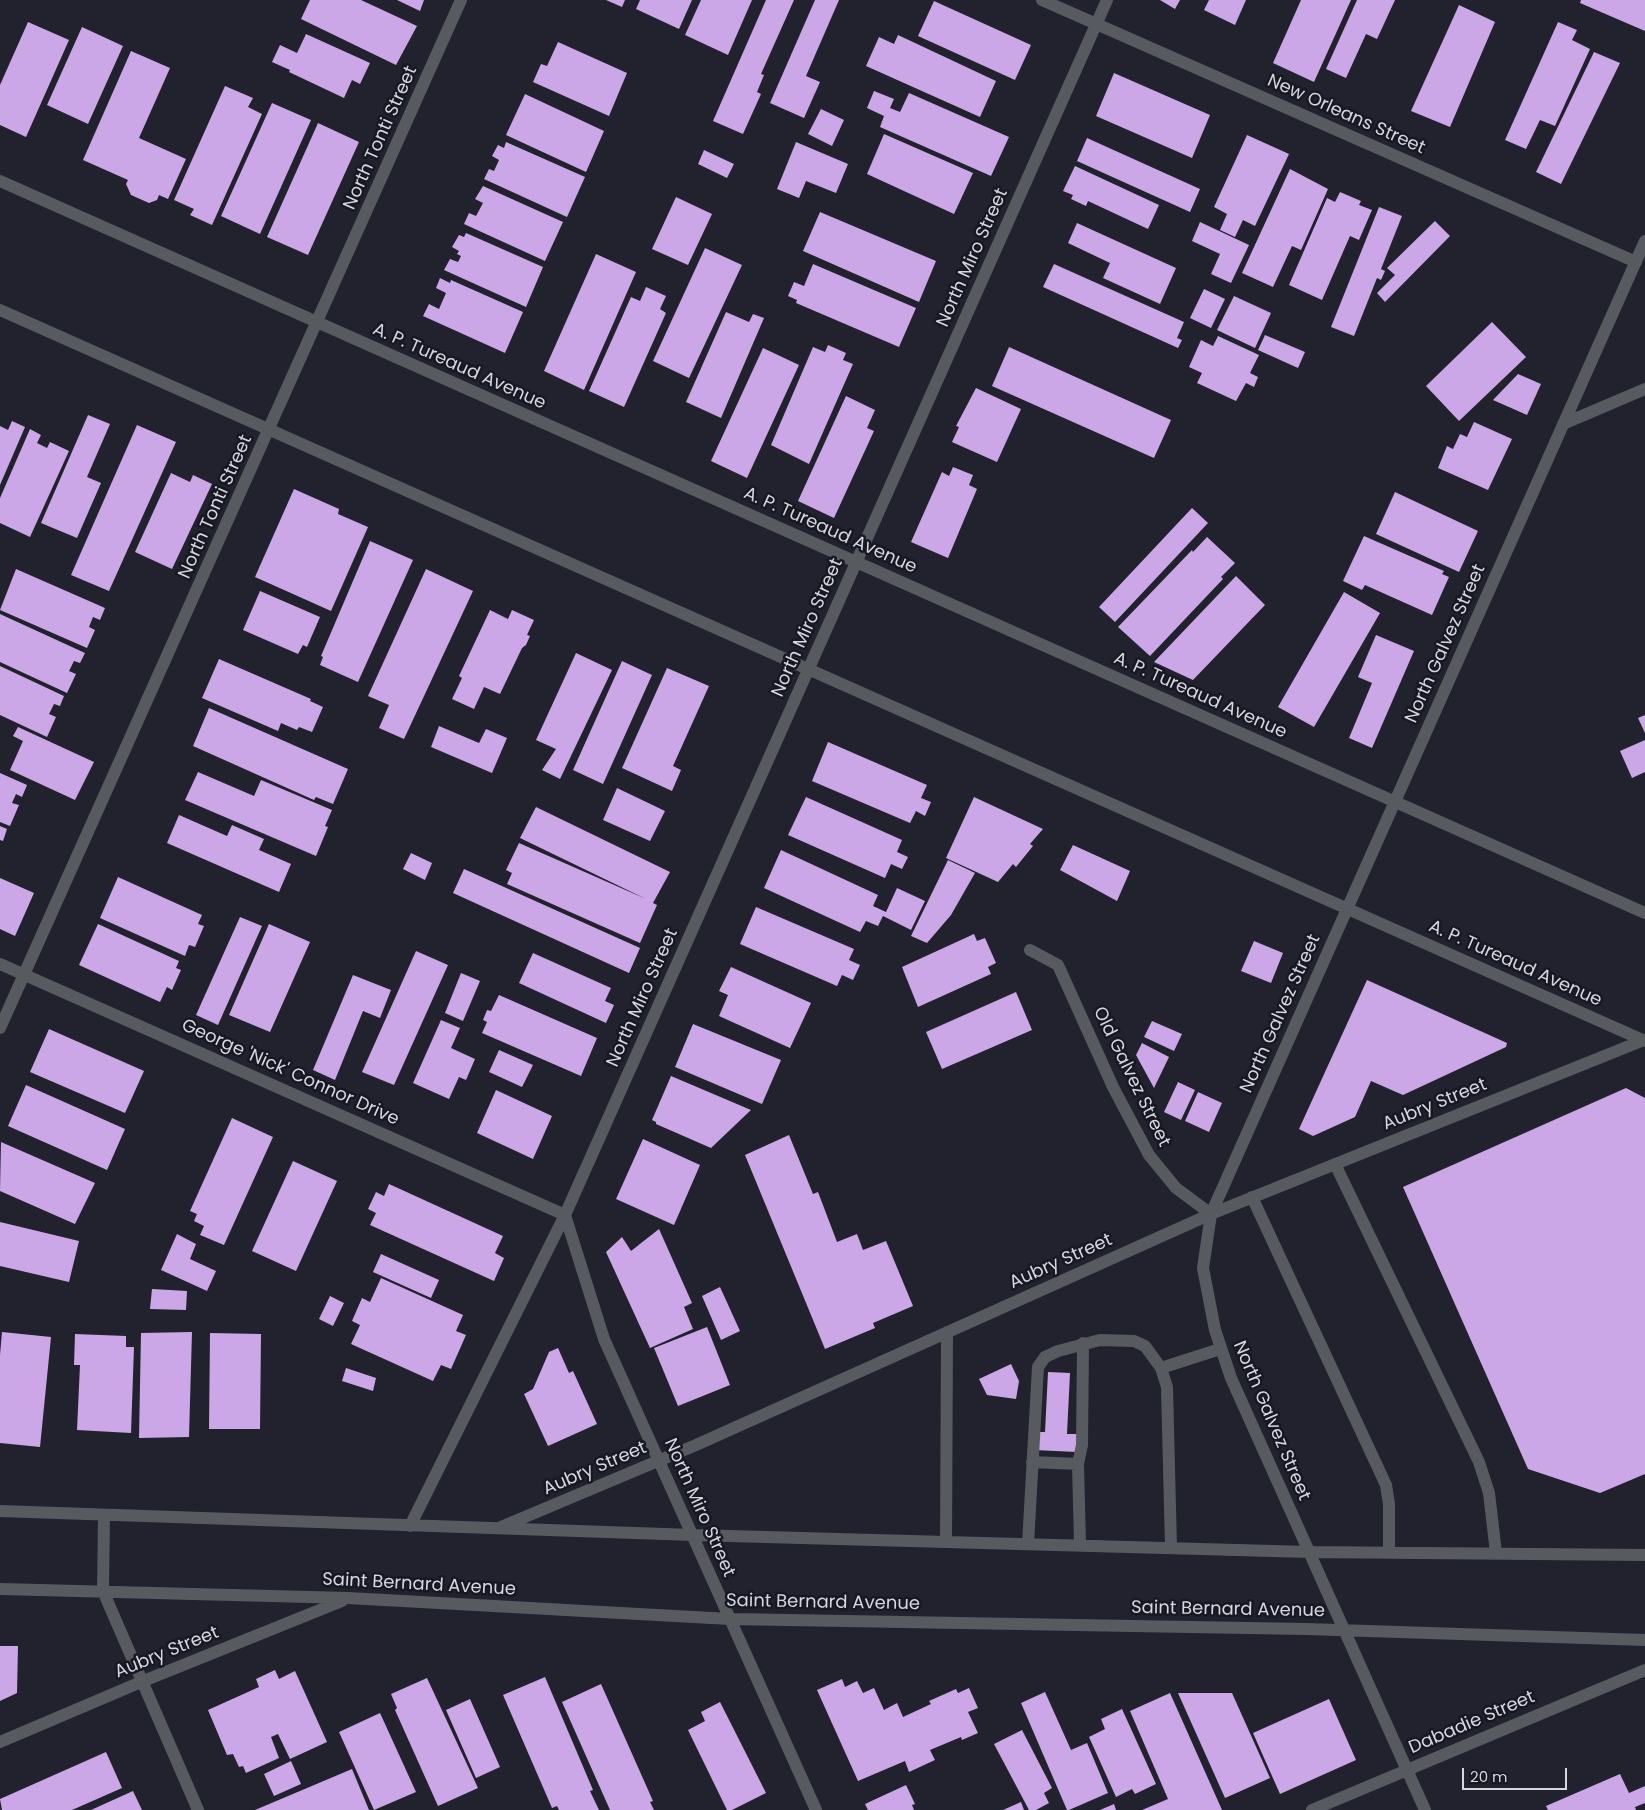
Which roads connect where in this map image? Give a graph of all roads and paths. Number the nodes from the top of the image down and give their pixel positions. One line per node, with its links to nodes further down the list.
1 (462, 0): 9 (street, North Tonti Street)
2 (1042, 0): 4 (street, New Orleans Street)
3 (1107, 0): 4 (street, North Miro Street)
4 (1096, 24): 7 (street, New Orleans Street); 13 (street, North Miro Street)
5 (0, 181): 9 (street, A. P. Tureaud Avenue)
6 (1645, 241): 7 (street, North Galvez Street)
7 (1636, 262): 11 (street, North Galvez Street)
8 (0, 310): 12 (street, A. P. Tureaud Avenue)
9 (318, 323): 12 (street, North Tonti Street); 13 (street, A. P. Tureaud Avenue)
10 (1645, 389): 11 (street)
11 (1563, 424): 15 (street, North Galvez Street)
12 (270, 430): 14 (street, A. P. Tureaud Avenue); 20 (street, North Tonti Street)
13 (856, 562): 14 (street, North Miro Street); 15 (street, A. P. Tureaud Avenue)
14 (809, 669): 16 (street, A. P. Tureaud Avenue); 26 (street, North Miro Street)
15 (1395, 802): 16 (street, North Galvez Street); 17 (street, A. P. Tureaud Avenue)
16 (1347, 909): 22 (street, A. P. Tureaud Avenue); 25 (street, North Galvez Street)
17 (1645, 913)
18 (1030, 950): 25 (street, Old Galvez Street)
19 (0, 964): 20 (street, George 'Nick' Connor Drive)
20 (24, 975): 21 (street, North Tonti Street); 26 (street, George 'Nick' Connor Drive)
21 (0, 1028)
22 (1645, 1040): 23 (street, Aubry Street)
23 (1335, 1164): 24 (street, Aubry Street); 45 (street)
24 (1252, 1197): 25 (street, Aubry Street); 44 (street)
25 (1211, 1214): 27 (street, Aubry Street); 29 (street, North Galvez Street)
26 (565, 1215): 31 (street, North Miro Street); 36 (street, North Miro Street)
27 (947, 1332): 31 (street, Aubry Street); 39 (street)
28 (1084, 1343): 30 (street); 32 (street); 33 (street)
29 (1220, 1350): 30 (street); 43 (street, North Galvez Street)
30 (1161, 1368): 42 (street)
31 (659, 1461): 37 (street, Aubry Street); 38 (street, North Miro Street)
32 (1032, 1462): 33 (street); 40 (street)
33 (1078, 1464): 41 (street)
34 (0, 1511): 35 (street)
35 (104, 1515): 36 (street); 48 (street)
36 (410, 1526): 37 (street)
37 (498, 1528): 38 (street)
38 (692, 1535): 39 (street); 50 (street, North Miro Street)
39 (946, 1542): 40 (street)
40 (1028, 1544): 41 (street)
41 (1080, 1545): 42 (street)
42 (1171, 1548): 43 (street)
43 (1309, 1552): 44 (street); 51 (street, North Galvez Street)
44 (1389, 1552): 45 (street)
45 (1496, 1553): 46 (street)
46 (1645, 1555)
47 (0, 1589): 48 (street, Saint Bernard Avenue)
48 (103, 1592): 49 (street, Saint Bernard Avenue); 54 (street)
49 (348, 1598): 50 (street, Saint Bernard Avenue); 54 (street, Aubry Street)
50 (730, 1619): 51 (street, Saint Bernard Avenue); 58 (street, North Miro Street)
51 (1344, 1630): 52 (street, Saint Bernard Avenue); 56 (street, North Galvez Street)
52 (1645, 1640)
53 (1645, 1670): 56 (street, Dabadie Street)
54 (140, 1682): 55 (street, Aubry Street); 57 (street)
55 (0, 1742)
56 (1407, 1770): 59 (street, Dabadie Street); 60 (street, North Galvez Street)
57 (198, 1810)
58 (816, 1810)
59 (1312, 1810)
60 (1425, 1810)

